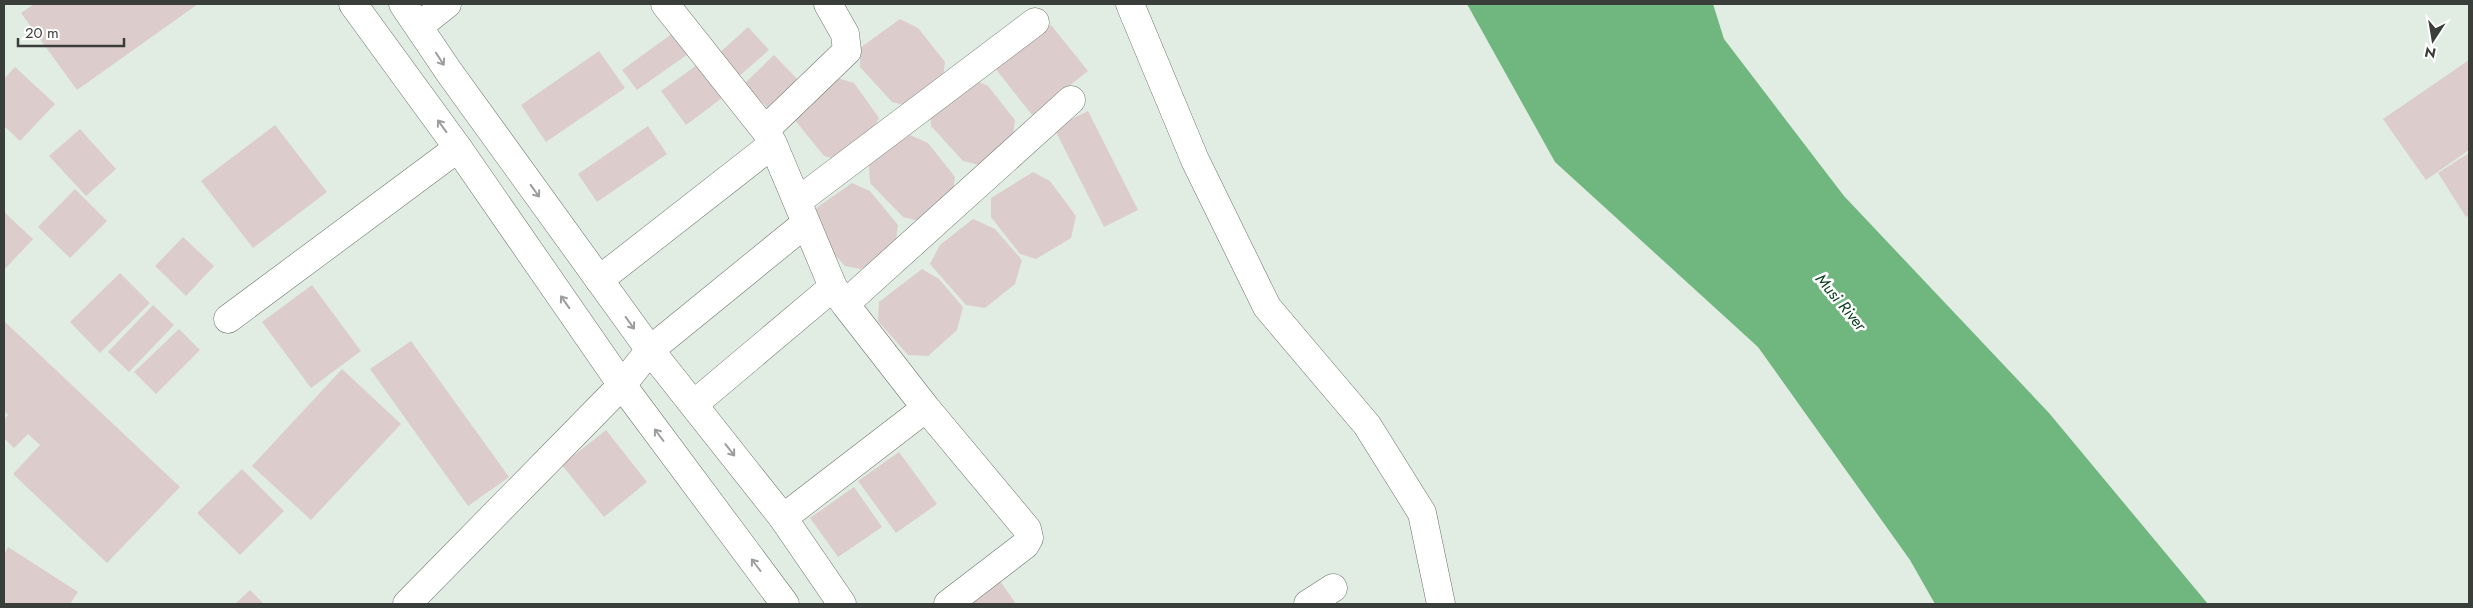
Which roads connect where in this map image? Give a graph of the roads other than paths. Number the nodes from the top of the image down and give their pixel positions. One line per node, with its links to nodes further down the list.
1 (353, 4): 11 (street, one-way to 1)
2 (403, 4): 8 (street)
3 (447, 4): 8 (street)
4 (665, 4): 10 (street)
5 (828, 4): 10 (street)
6 (1130, 4): 27 (street)
7 (1035, 22): 12 (street)
8 (419, 26): 13 (street, one-way to 13)
9 (1071, 100): 14 (street)
10 (769, 137): 12 (street); 13 (street)
11 (458, 148): 15 (street); 17 (street, one-way to 11)
12 (802, 212): 14 (street); 16 (street)
13 (599, 280): 16 (street, one-way to 16)
14 (839, 295): 18 (street); 19 (street)
15 (228, 319)
16 (650, 350): 17 (street); 18 (street)
17 (622, 385): 22 (street); 23 (street, one-way to 17)
18 (694, 404): 20 (street, one-way to 20)
19 (926, 408): 20 (street); 25 (street)
20 (783, 518): 24 (street)
21 (1333, 588): 26 (street)
22 (407, 604)
23 (785, 604)
24 (842, 604)
25 (948, 604)
26 (1308, 604)
27 (1441, 604)

